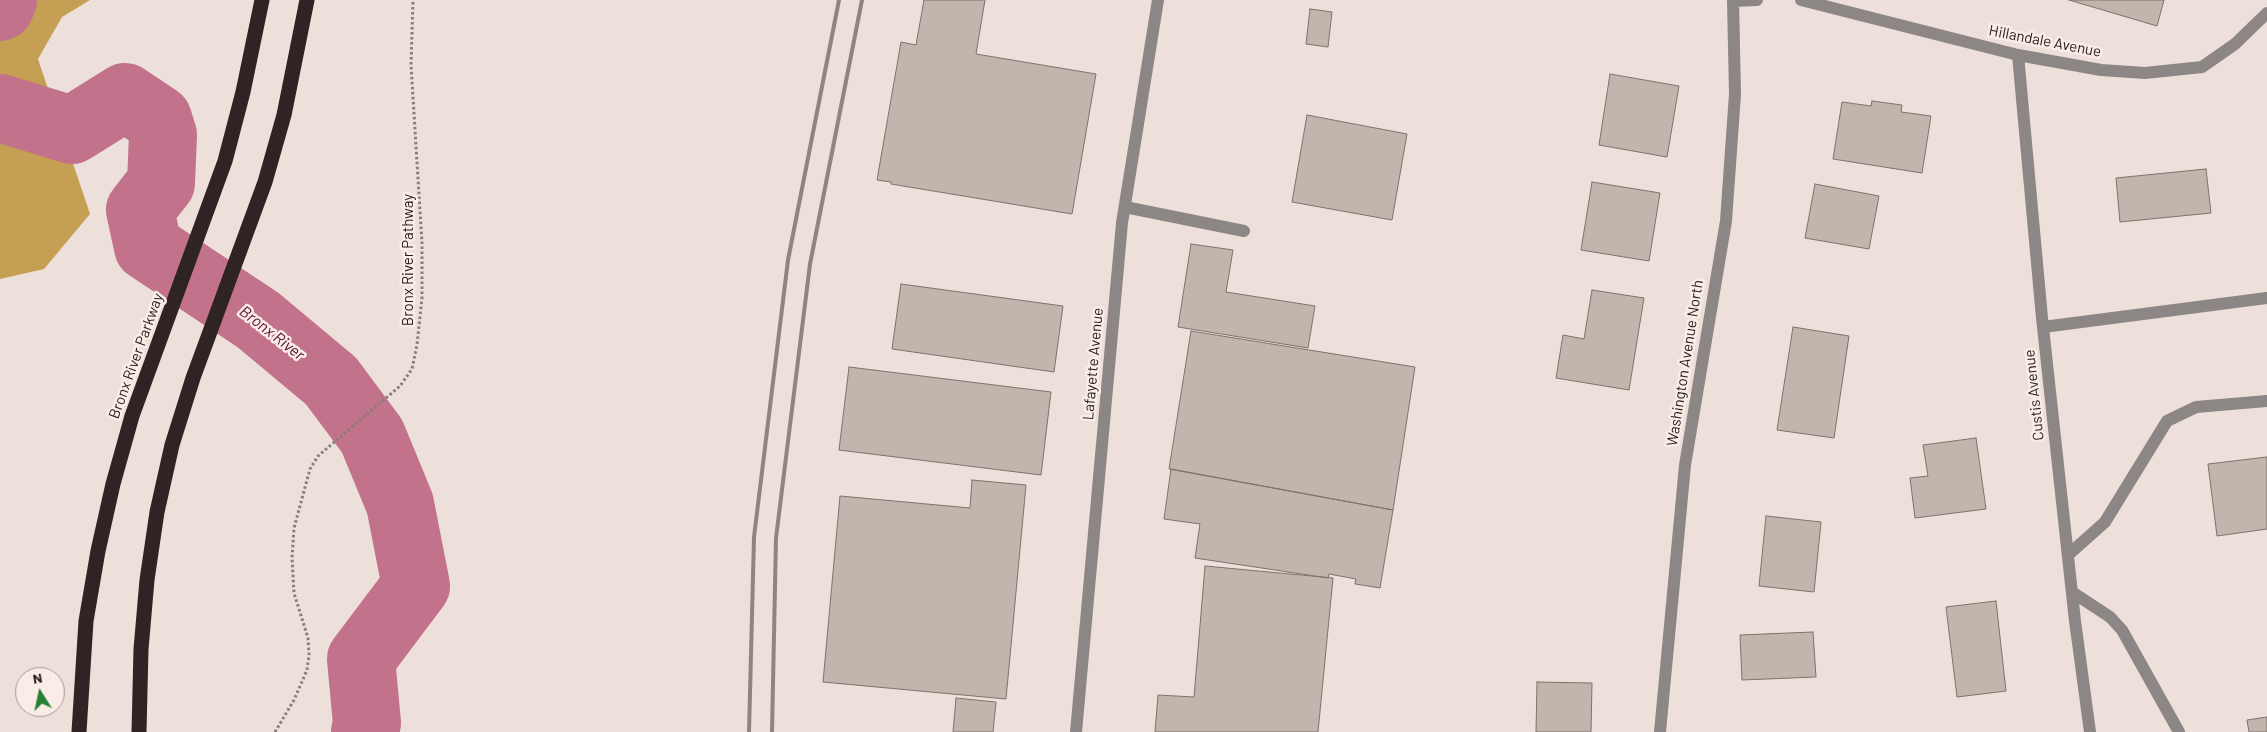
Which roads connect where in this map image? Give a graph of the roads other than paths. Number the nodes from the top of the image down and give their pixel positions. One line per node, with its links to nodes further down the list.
1 (262, 0): 16 (highway, Bronx River Parkway)
2 (307, 0): 17 (highway)
3 (1158, 0): 9 (street, Lafayette Avenue)
4 (1757, 0): 6 (street)
5 (1801, 0): 8 (street, Hillandale Avenue)
6 (1733, 1): 19 (street, Washington Avenue North)
7 (2267, 13): 8 (street, Hillandale Avenue)
8 (2018, 55): 12 (street, Custis Avenue)
9 (1125, 207): 10 (street); 18 (street, Lafayette Avenue)
10 (1244, 231)
11 (2267, 298): 12 (street)
12 (2043, 327): 14 (street, Custis Avenue)
13 (2267, 401): 14 (street)
14 (2068, 555): 15 (street, Custis Avenue)
15 (2072, 592): 20 (street, Custis Avenue); 21 (street)
16 (78, 732)
17 (139, 732)
18 (1076, 732)
19 (1660, 732)
20 (2090, 732)
21 (2179, 732)

